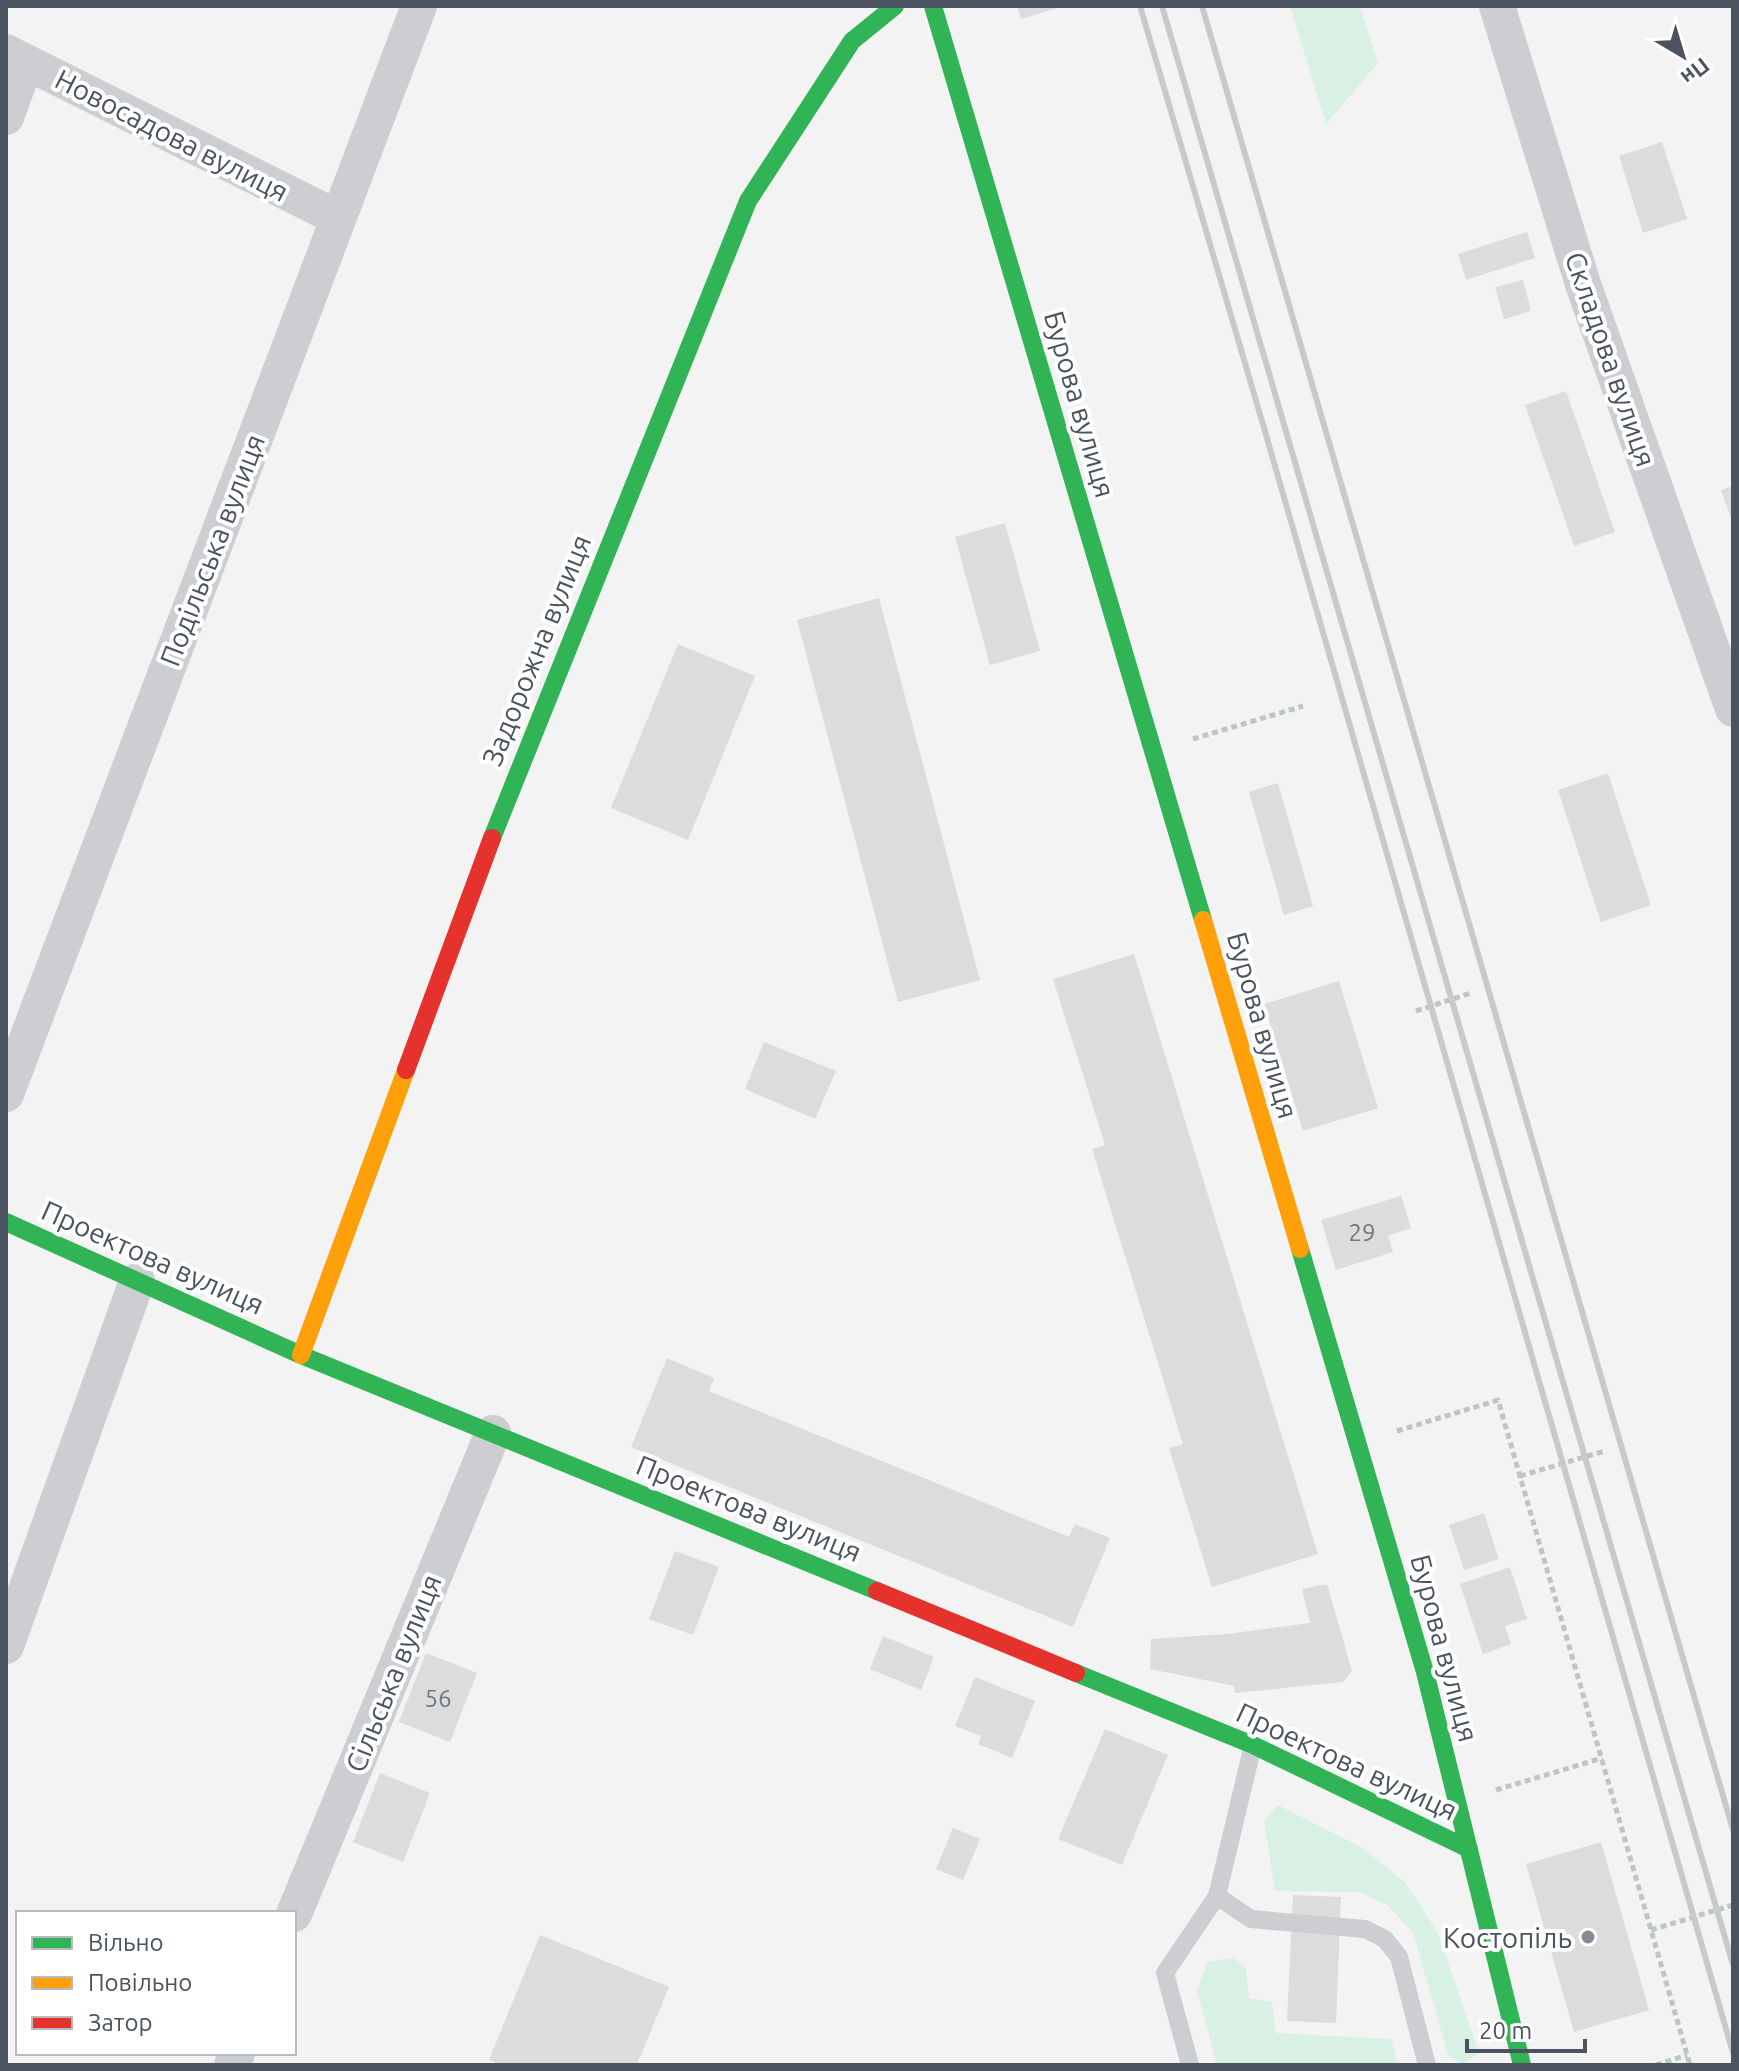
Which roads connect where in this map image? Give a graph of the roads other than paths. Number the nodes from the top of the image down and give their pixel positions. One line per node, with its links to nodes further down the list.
1 (419, 6): 7 (street, Подільська вулиця)
2 (895, 6): 12 (street, Задорожна вулиця)
3 (933, 6): 16 (street, Бурова вулиця)
4 (1497, 6): 8 (street, Складова вулиця)
5 (16, 57): 6 (street); 7 (street, Новосадова вулиця)
6 (6, 117)
7 (338, 218): 9 (street, Подільська вулиця)
8 (1733, 709)
9 (6, 1094)
10 (6, 1222): 11 (street, Проектова вулиця)
11 (137, 1281): 12 (street, Проектова вулиця); 14 (street)
12 (301, 1355): 13 (street, Проектова вулиця)
13 (493, 1433): 15 (street, Проектова вулиця); 18 (street, Сільська вулиця)
14 (6, 1646)
15 (1253, 1745): 16 (street, Проектова вулиця); 17 (lane)
16 (1469, 1849): 21 (street, Бурова вулиця)
17 (1217, 1896): 19 (lane); 20 (lane)
18 (295, 1911)
19 (1190, 2065)
20 (1427, 2065)
21 (1522, 2065)

